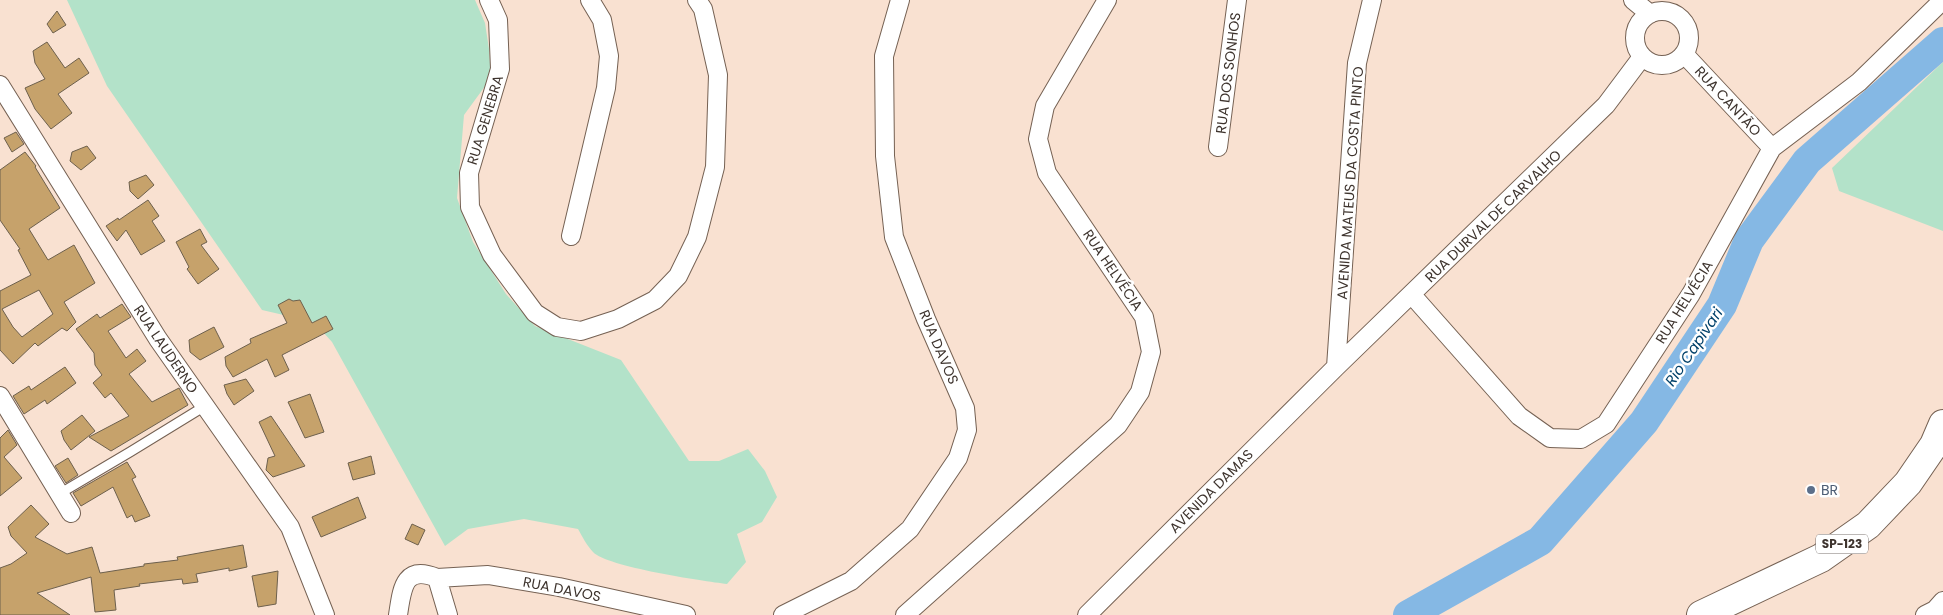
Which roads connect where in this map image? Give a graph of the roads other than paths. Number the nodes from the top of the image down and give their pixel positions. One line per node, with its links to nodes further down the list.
1 (489, 0): 3 (street, RUA GENEBRA)
2 (590, 0): 16 (street)
3 (697, 0)
4 (900, 0): 30 (street, RUA DAVOS)
5 (1107, 0): 31 (street, RUA HELVÉCIA)
6 (1237, 0): 14 (street, RUA DOS SONHOS)
7 (1372, 0): 18 (street, AVENIDA MATEUS DA COSTA PINTO)
8 (1633, 0): 10 (street)
9 (1942, 0): 15 (street, RUA HELVÉCIA)
10 (1650, 14): 11 (street); 12 (street)
11 (1684, 55): 12 (street); 15 (street, RUA CANTÃO)
12 (1642, 57): 17 (street, RUA DURVAL DE CARVALHO)
13 (0, 85): 20 (street, RUA LAUDERNO)
14 (1218, 147)
15 (1772, 148): 17 (street, RUA HELVÉCIA)
16 (570, 236)
17 (1412, 295): 18 (street, RUA DURVAL DE CARVALHO)
18 (1336, 367): 32 (street, AVENIDA DAMAS)
19 (0, 396): 22 (street)
20 (205, 406): 22 (lane); 26 (street, RUA LAUDERNO)
21 (1943, 424): 33 (main road, SP-123)
22 (60, 494): 23 (street)
23 (71, 513)
24 (436, 578): 27 (street, RUA DAVOS); 28 (street); 29 (street, RUA DAVOS)
25 (1943, 601): 34 (street)
26 (325, 615)
27 (398, 615)
28 (448, 615)
29 (686, 615)
30 (783, 615)
31 (905, 615)
32 (1086, 615)
33 (1701, 615)
34 (1925, 615)

